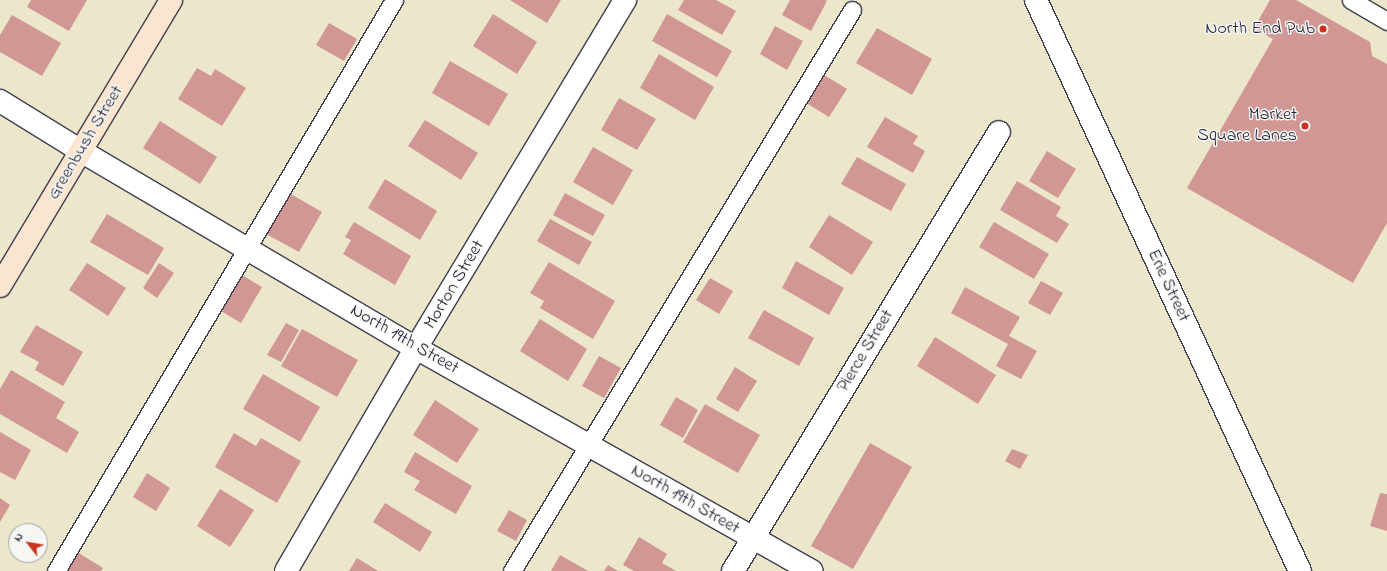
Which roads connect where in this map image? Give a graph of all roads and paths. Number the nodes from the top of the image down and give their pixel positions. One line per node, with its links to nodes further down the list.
1 (171, 0): 10 (main road, Greenbush Street)
2 (394, 0): 11 (lane)
3 (625, 0): 13 (street, Morton Street)
4 (1036, 0): 21 (street, Erie Street)
5 (1351, 0): 7 (lane)
6 (852, 10): 14 (lane)
7 (1387, 21)
8 (0, 101): 10 (street, North 19th Street)
9 (999, 132): 15 (street, Pierce Street)
10 (81, 151): 11 (street, North 19th Street); 12 (main road, Greenbush Street)
11 (248, 249): 13 (street, North 19th Street); 16 (lane)
12 (0, 286)
13 (416, 348): 14 (street, North 19th Street); 17 (street, Morton Street)
14 (588, 444): 15 (street, North 19th Street); 18 (lane)
15 (752, 538): 19 (street, Pierce Street); 20 (street, North 19th Street)
16 (56, 571)
17 (286, 571)
18 (512, 571)
19 (733, 571)
20 (812, 571)
21 (1300, 571)

